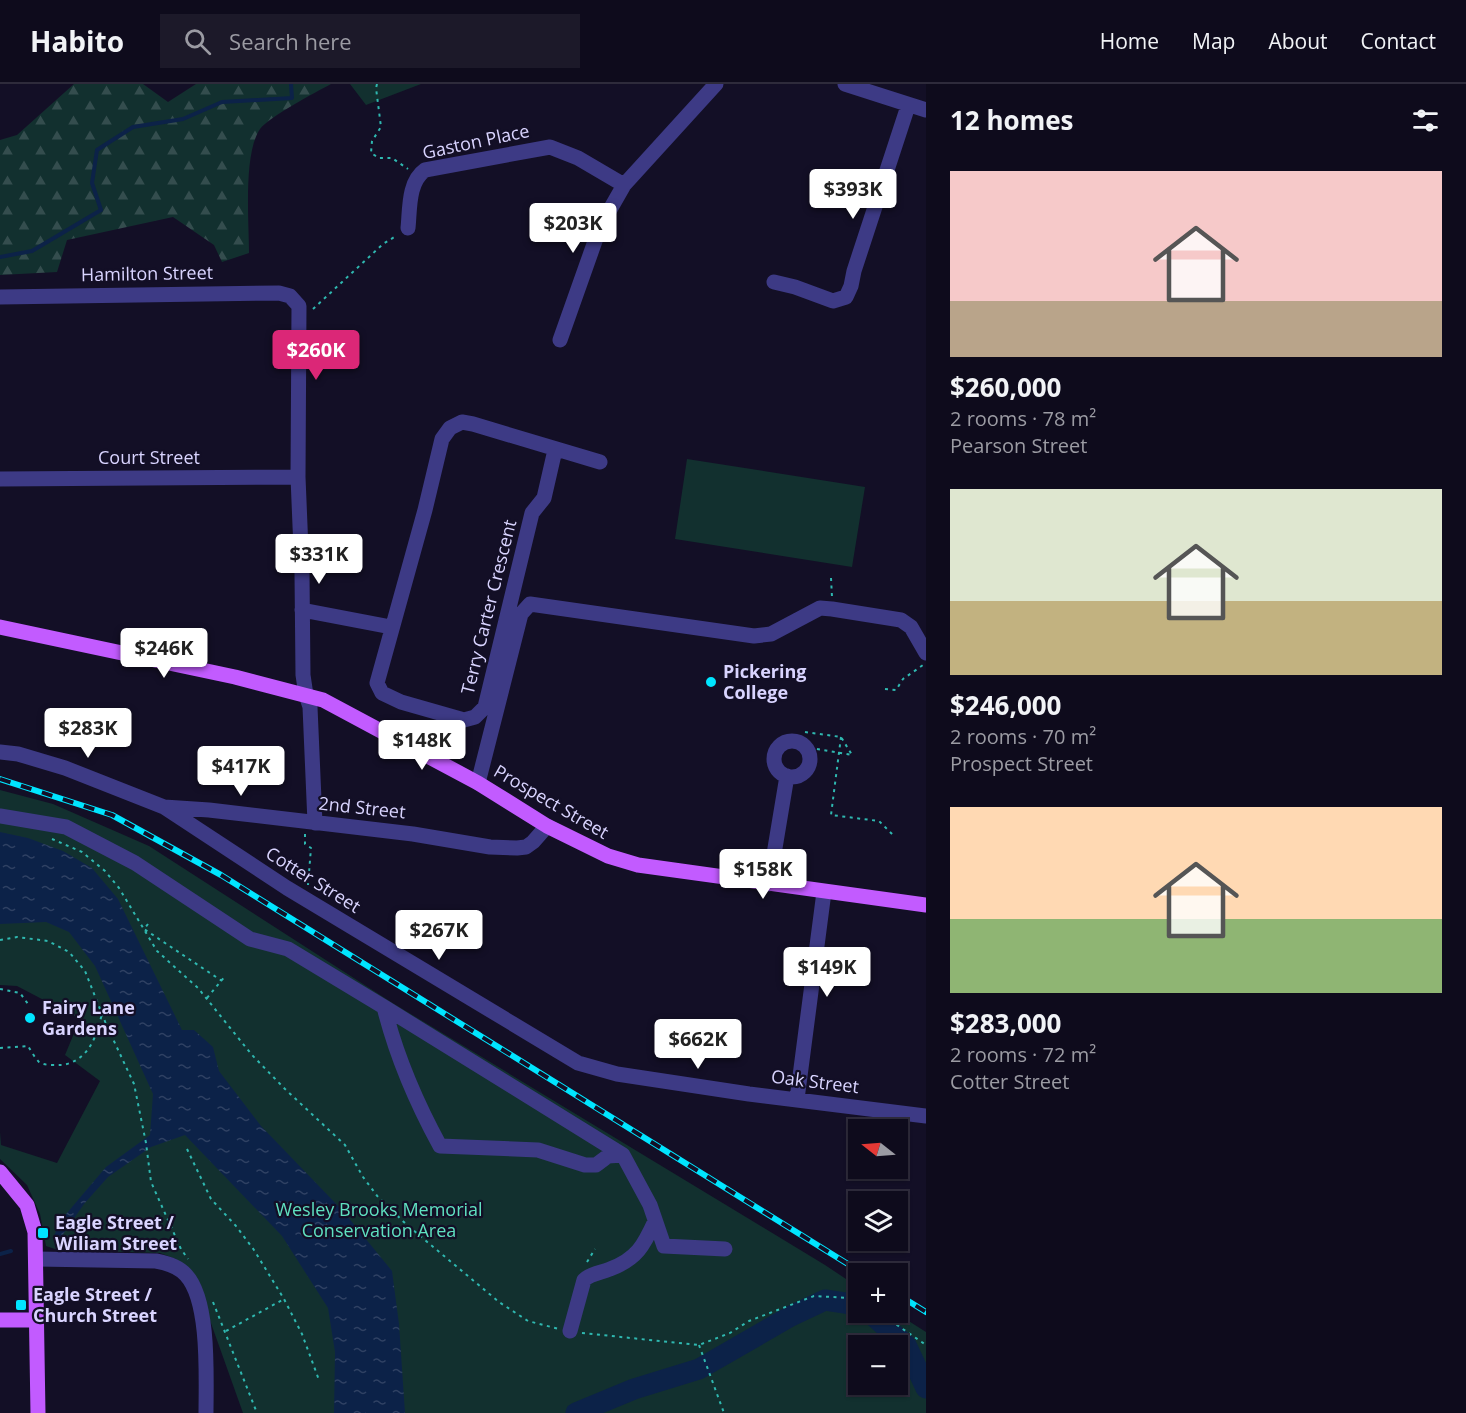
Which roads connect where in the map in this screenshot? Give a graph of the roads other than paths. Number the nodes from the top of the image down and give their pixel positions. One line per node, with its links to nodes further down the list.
1 (716, 84): 5 (street)
2 (845, 84): 3 (street)
3 (908, 106): 4 (street); 7 (street)
4 (926, 110)
5 (624, 185): 6 (street, Gaston Place); 9 (street)
6 (408, 228)
7 (774, 282)
8 (0, 297): 12 (street, Hamilton Street)
9 (560, 340)
10 (555, 450): 11 (street, Terry Carter Crescent); 16 (street, Terry Carter Crescent); 16 (street, Terry Carter Crescent)
11 (600, 462)
12 (298, 477): 13 (street, Court Street); 14 (street)
13 (0, 479)
14 (302, 610): 16 (street); 18 (street)
15 (0, 627): 18 (main road, Prospect Street)
16 (391, 627)
17 (926, 653): 21 (street)
18 (306, 695): 21 (main road, Prospect Street); 24 (street)
19 (0, 752): 22 (street, Cotter Street)
20 (787, 776): 20 (street); 26 (street)
21 (478, 783): 25 (main road, Prospect Street)
22 (164, 807): 24 (street, 2nd Street); 30 (street, Cotter Street)
23 (0, 816): 29 (street)
24 (309, 822): 25 (street, 2nd Street)
25 (547, 826): 26 (main road, Prospect Street)
26 (769, 884): 27 (main road, Prospect Street)
27 (824, 892): 28 (main road, Prospect Street); 31 (street)
28 (926, 905)
29 (384, 1007): 33 (street); 33 (street)
30 (593, 1068): 31 (street, Oak Street)
31 (797, 1099): 32 (street, Oak Street)
32 (926, 1116)
33 (623, 1155): 35 (street)
34 (0, 1172): 37 (main road)
35 (655, 1221): 36 (street); 40 (street)
36 (725, 1249)
37 (36, 1259): 39 (main road); 42 (street)
38 (0, 1320): 39 (main road)
39 (37, 1320): 41 (main road)
40 (570, 1331)
41 (38, 1413)
42 (206, 1413)

